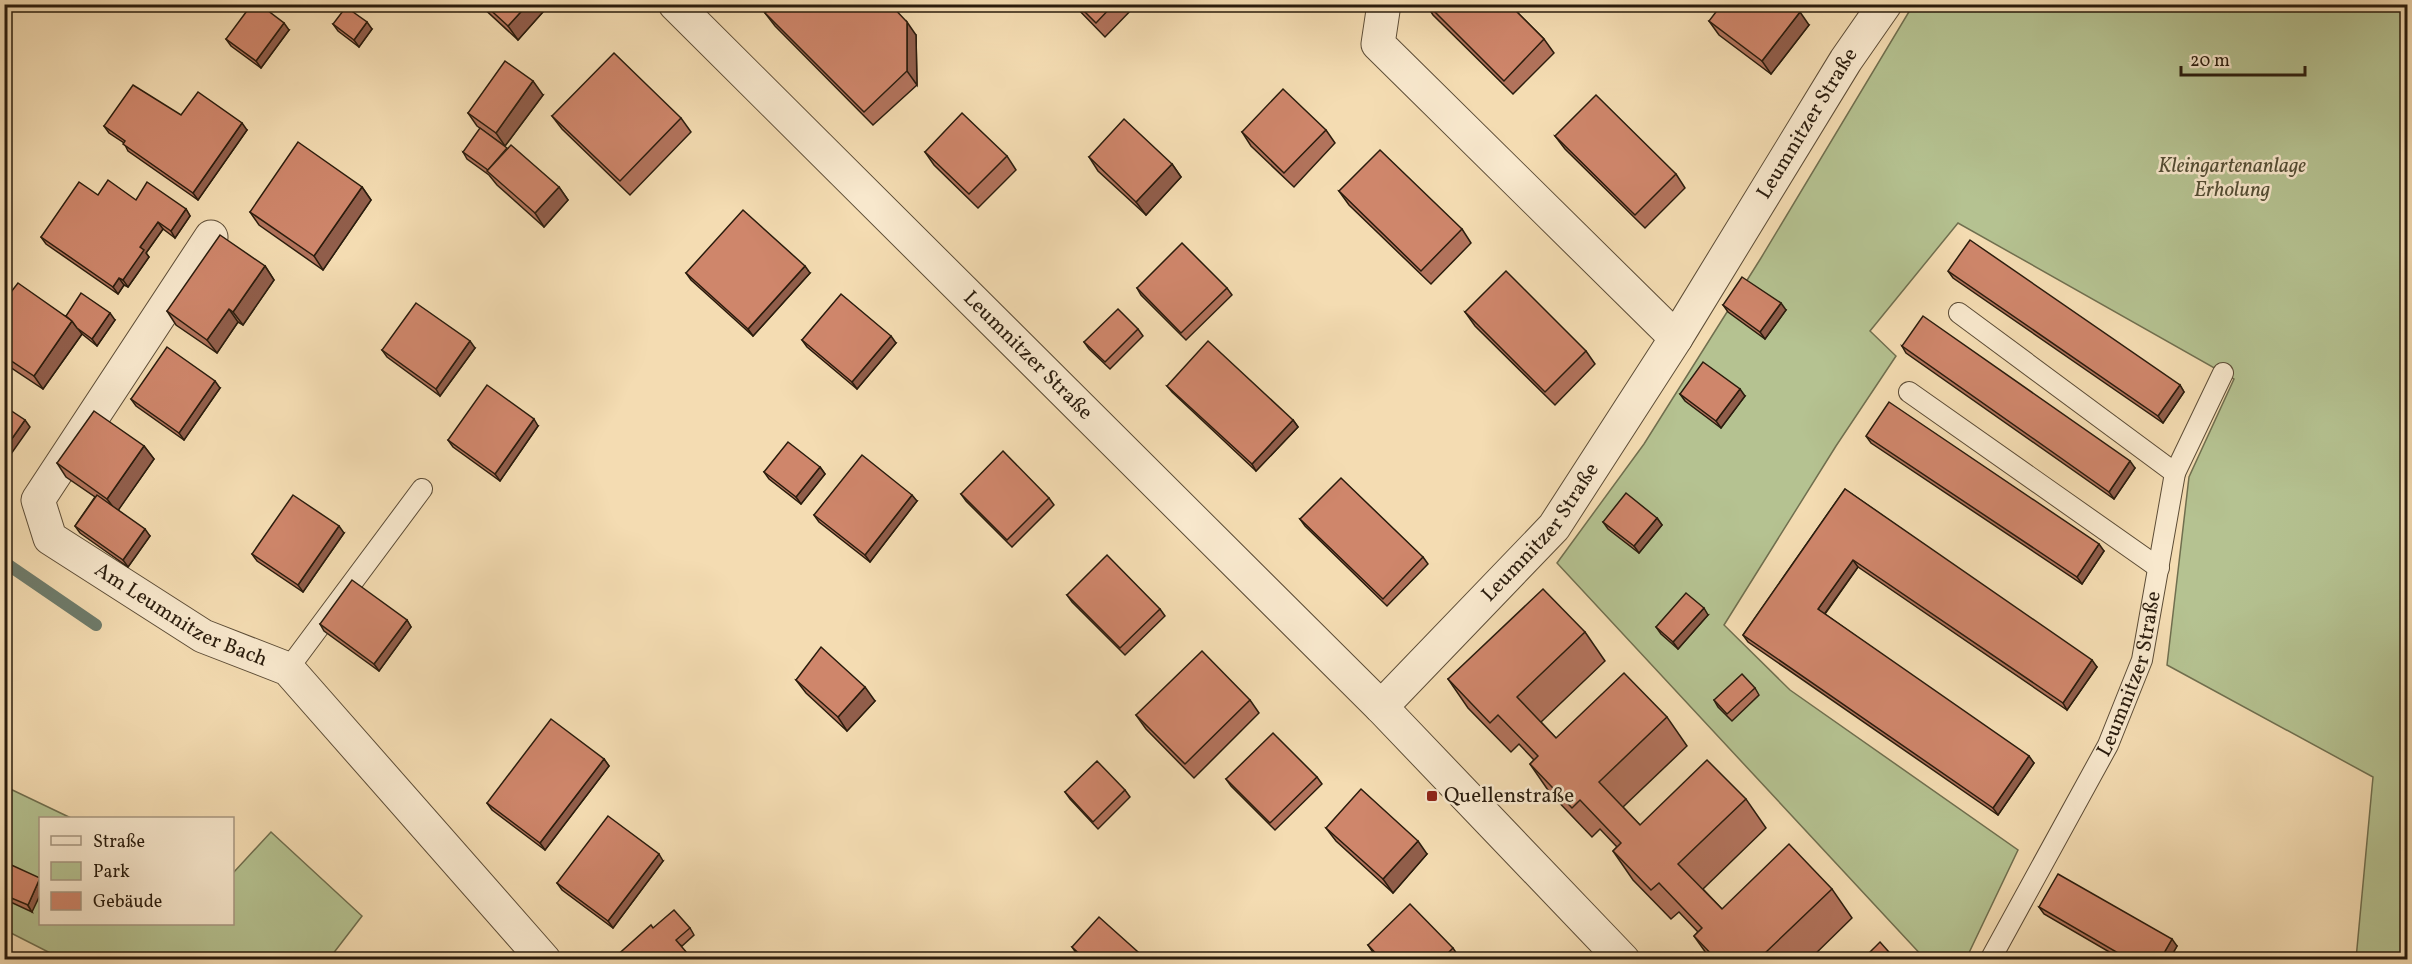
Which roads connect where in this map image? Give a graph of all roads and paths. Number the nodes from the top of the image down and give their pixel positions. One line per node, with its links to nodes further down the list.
1 (675, 4): 13 (street, Leumnitzer Straße)
2 (1384, 4): 6 (street)
3 (1885, 4): 6 (street, Leumnitzer Straße)
4 (211, 237): 12 (street, Am Leumnitzer Bach)
5 (1959, 313): 9 (lane)
6 (1677, 338): 13 (street, Leumnitzer Straße)
7 (2223, 373): 9 (lane, Leumnitzer Straße)
8 (1909, 392): 11 (lane)
9 (2175, 473): 11 (lane, Leumnitzer Straße)
10 (422, 489): 12 (lane)
11 (2159, 568): 16 (lane, Leumnitzer Straße)
12 (288, 669): 14 (street, Am Leumnitzer Bach)
13 (1381, 706): 15 (street, Leumnitzer Straße)
14 (544, 960)
15 (1623, 960)
16 (1990, 960)

